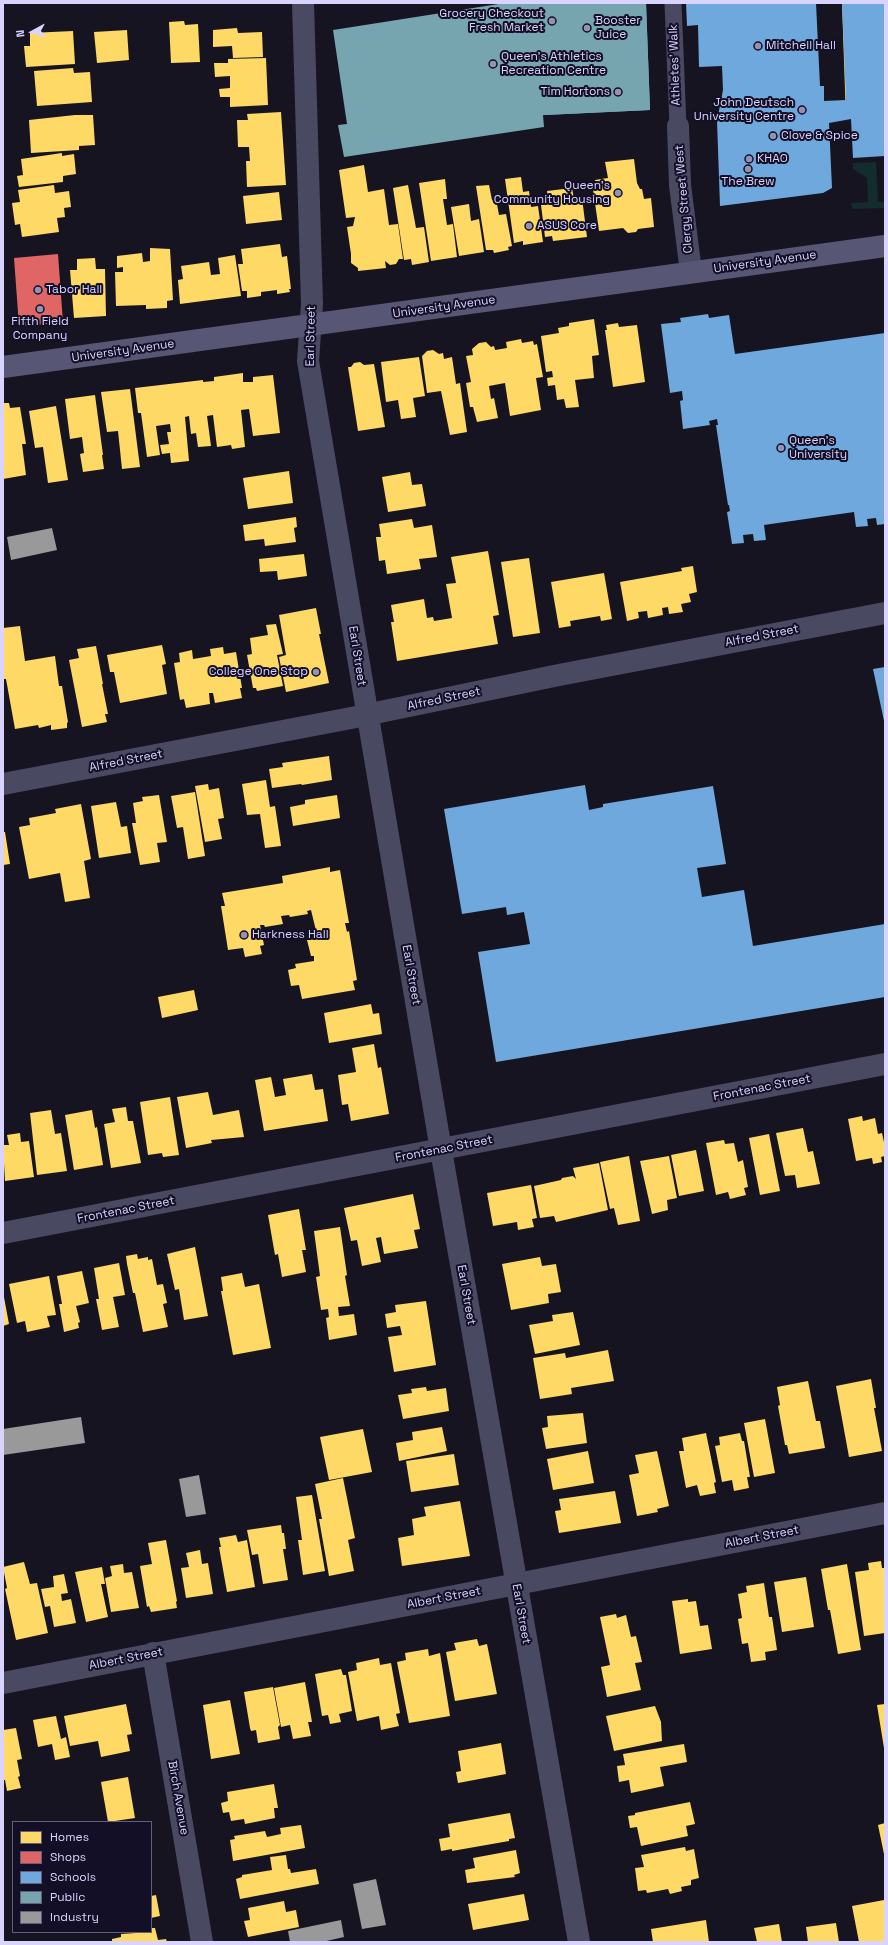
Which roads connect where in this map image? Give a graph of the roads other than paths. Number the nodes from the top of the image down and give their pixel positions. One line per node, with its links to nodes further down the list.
1 (303, 3): 6 (street, Earl Street)
2 (673, 3): 3 (street, Athletes’ Walk)
3 (678, 126): 5 (street, Clergy Street West)
4 (885, 246): 5 (main road, University Avenue)
5 (691, 272): 6 (main road, University Avenue)
6 (310, 326): 7 (main road, University Avenue); 9 (street, Earl Street)
7 (3, 367)
8 (885, 613): 9 (street, Alfred Street)
9 (366, 715): 10 (street, Alfred Street); 12 (street, Earl Street)
10 (3, 784)
11 (885, 1064): 12 (street, Frontenac Street)
12 (441, 1150): 13 (street, Frontenac Street); 15 (street, Earl Street)
13 (3, 1233)
14 (885, 1514): 15 (street, Albert Street)
15 (516, 1584): 16 (street, Albert Street); 19 (street, Earl Street)
16 (153, 1653): 17 (street, Albert Street); 18 (street, Birch Avenue)
17 (3, 1683)
18 (202, 1942)
19 (579, 1942)

